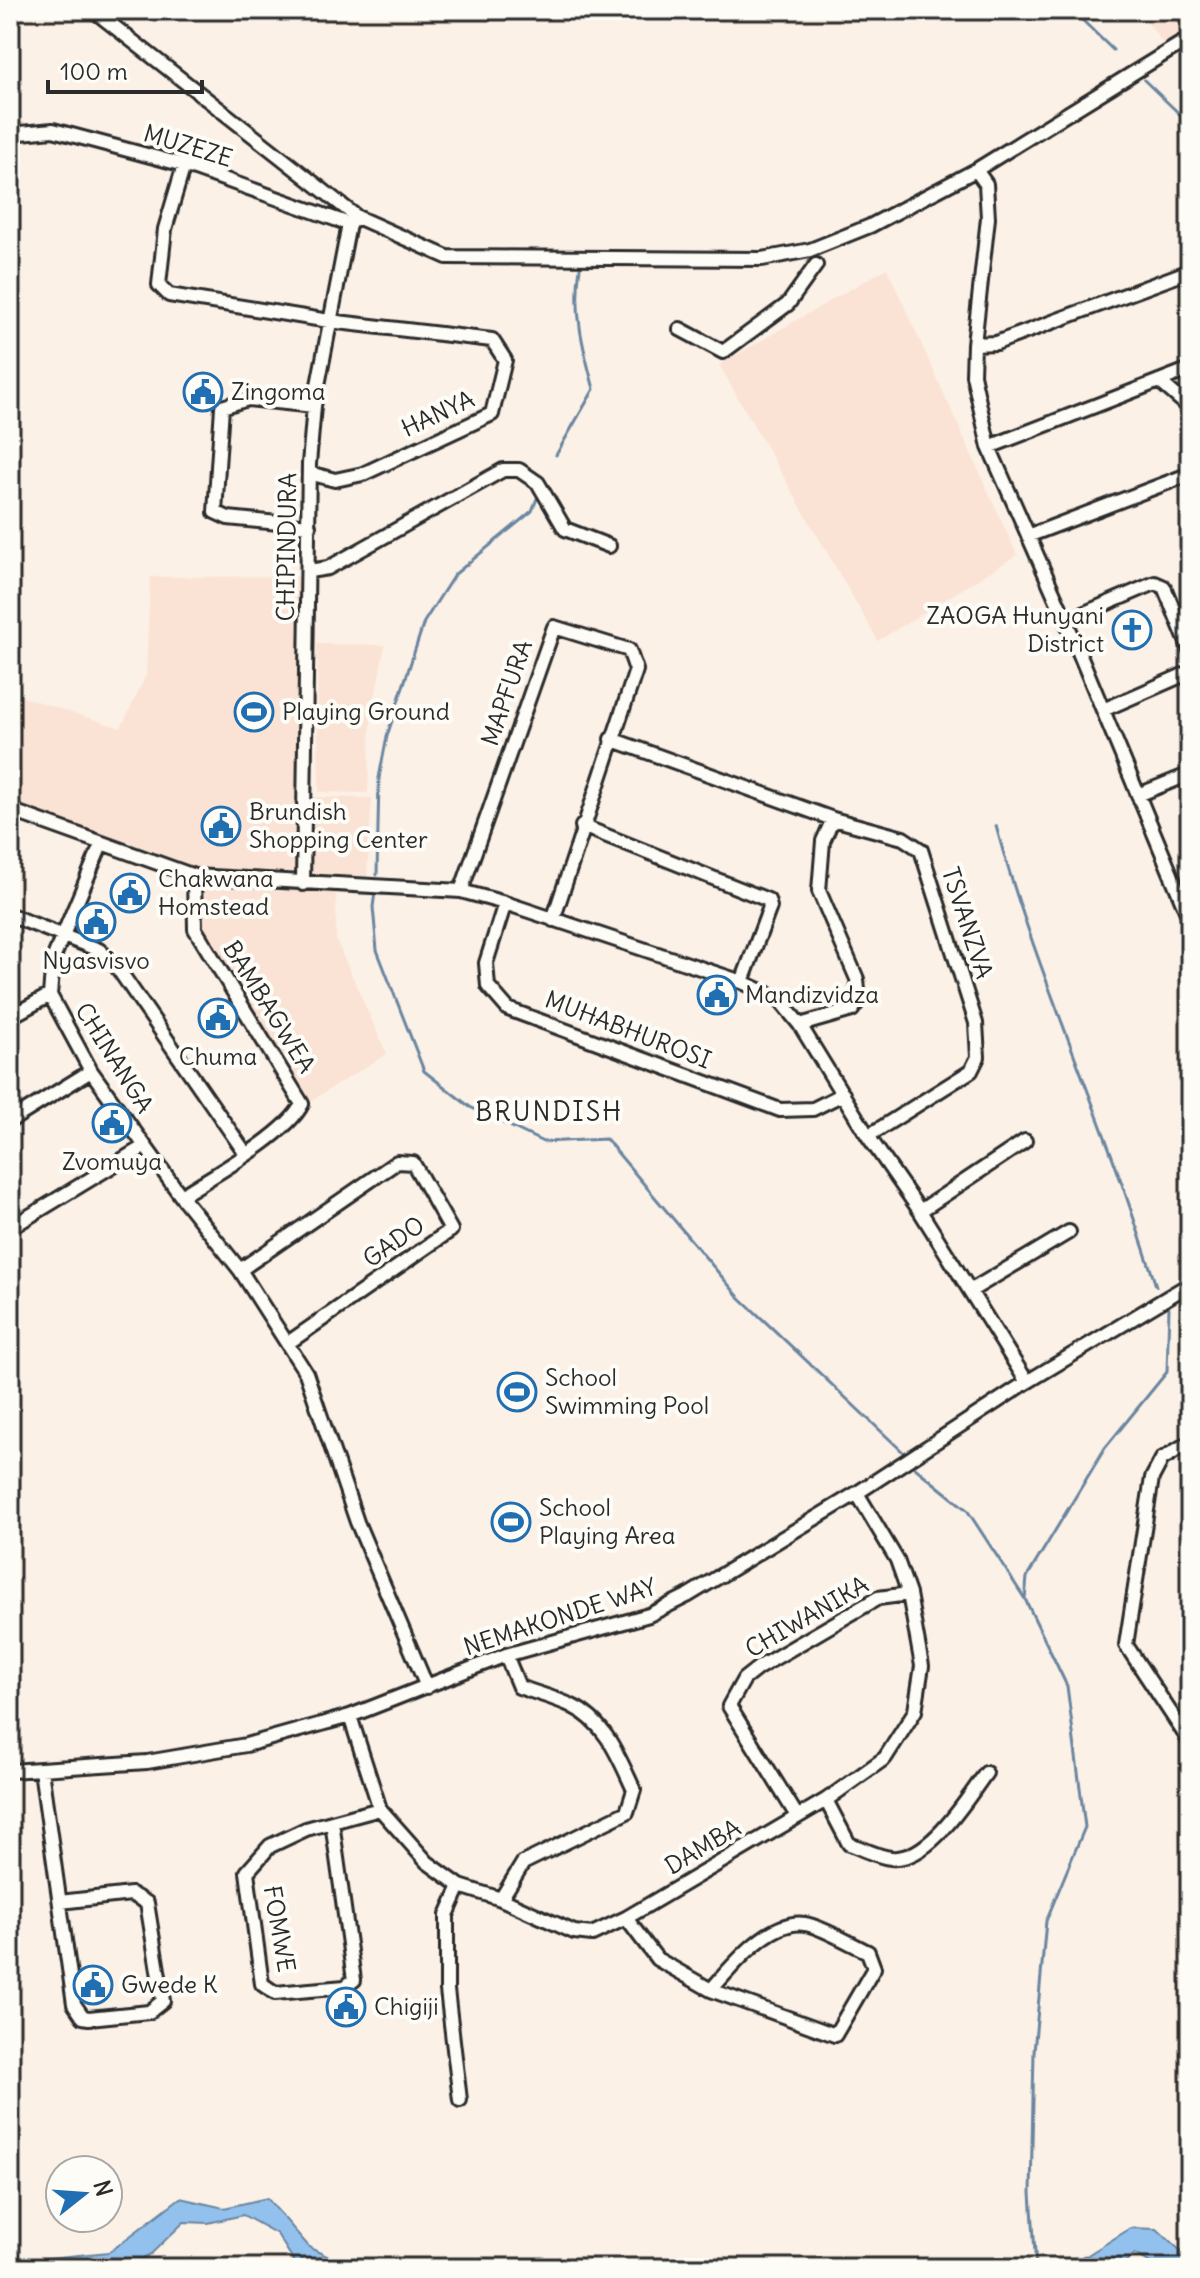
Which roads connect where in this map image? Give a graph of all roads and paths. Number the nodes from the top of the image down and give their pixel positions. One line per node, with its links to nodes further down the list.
1 (93, 10): 6 (street)
2 (1190, 38): 5 (street)
3 (10, 134): 4 (street, MUZEZE)
4 (184, 165): 6 (street, MUZEZE); 9 (street)
5 (976, 170): 6 (street); 11 (street)
6 (353, 220): 9 (street, CHIPINDURA)
7 (816, 265): 10 (street)
8 (1190, 271): 11 (street)
9 (329, 321): 14 (street, CHIPINDURA); 17 (street, HANYA)
10 (680, 329)
11 (974, 344): 16 (street)
12 (1190, 369): 13 (street)
13 (1159, 381): 15 (street); 16 (street)
14 (314, 406): 17 (street, CHIPINDURA); 19 (street)
15 (1190, 408)
16 (989, 447): 20 (street)
17 (309, 473): 19 (street, CHIPINDURA)
18 (1190, 474): 20 (street)
19 (309, 526): 22 (street, CHIPINDURA)
20 (1028, 536): 23 (street)
21 (609, 546): 22 (street)
22 (309, 571): 35 (street, CHIPINDURA)
23 (1066, 621): 24 (street); 26 (street)
24 (1190, 650)
25 (1190, 672): 26 (street)
26 (1103, 710): 29 (street)
27 (611, 739): 31 (street, TSVANZVA); 32 (street, MAPFURA); 36 (street, MAPFURA)
28 (1190, 774): 29 (street)
29 (1138, 795): 40 (street)
30 (10, 810): 33 (street)
31 (833, 819): 45 (street); 49 (street, TSVANZVA)
32 (582, 826): 39 (street, MAPFURA); 42 (street)
33 (101, 845): 34 (street); 41 (street, CHINANGA)
34 (194, 876): 35 (street); 52 (street, BAMBAGWEA)
35 (303, 884): 36 (street)
36 (461, 891): 37 (street)
37 (505, 903): 39 (street); 47 (street, MUHABHUROSI)
38 (10, 915): 41 (street)
39 (553, 920): 42 (street)
40 (1190, 920)
41 (64, 936): 43 (street, CHINANGA); 52 (street)
42 (742, 982): 45 (street)
43 (50, 995): 44 (street); 46 (street, CHINANGA)
44 (10, 1017)
45 (800, 1025): 47 (street)
46 (91, 1071): 48 (street); 51 (street, CHINANGA)
47 (843, 1094): 49 (street)
48 (10, 1121)
49 (868, 1136): 54 (street)
50 (1025, 1141): 54 (street)
51 (145, 1146): 53 (street, CHINANGA); 55 (street)
52 (246, 1154): 53 (street, BAMBAGWEA)
53 (181, 1196): 57 (street, CHINANGA)
54 (920, 1211): 59 (street)
55 (10, 1228)
56 (1069, 1232): 59 (street)
57 (240, 1270): 60 (street, CHINANGA); 60 (street, GADO)
58 (1190, 1284): 61 (street, NEMAKONDE WAY)
59 (970, 1291): 61 (street)
60 (288, 1343): 66 (street, CHINANGA)
61 (1027, 1382): 63 (street, NEMAKONDE WAY)
62 (1190, 1442): 68 (street)
63 (857, 1493): 64 (street, DAMBA); 65 (street, NEMAKONDE WAY)
64 (909, 1594): 72 (street, DAMBA); 74 (street, CHIWANIKA)
65 (506, 1655): 66 (street, NEMAKONDE WAY); 77 (street)
66 (427, 1687): 67 (street, NEMAKONDE WAY)
67 (350, 1716): 69 (street, NEMAKONDE WAY); 73 (street, DAMBA)
68 (1190, 1742)
69 (41, 1770): 70 (street, NEMAKONDE WAY); 78 (street)
70 (10, 1771)
71 (986, 1773): 72 (street)
72 (826, 1800): 74 (street, DAMBA)
73 (380, 1809): 75 (street, FOMWE); 76 (street, DAMBA)
74 (797, 1816): 79 (street, DAMBA)
75 (332, 1822): 75 (street, FOMWE)
76 (460, 1886): 77 (street, DAMBA); 81 (street)
77 (501, 1899): 79 (street, DAMBA)
78 (60, 1902): 78 (street)
79 (626, 1918): 80 (street)
80 (711, 1990): 80 (street)
81 (460, 2100)

